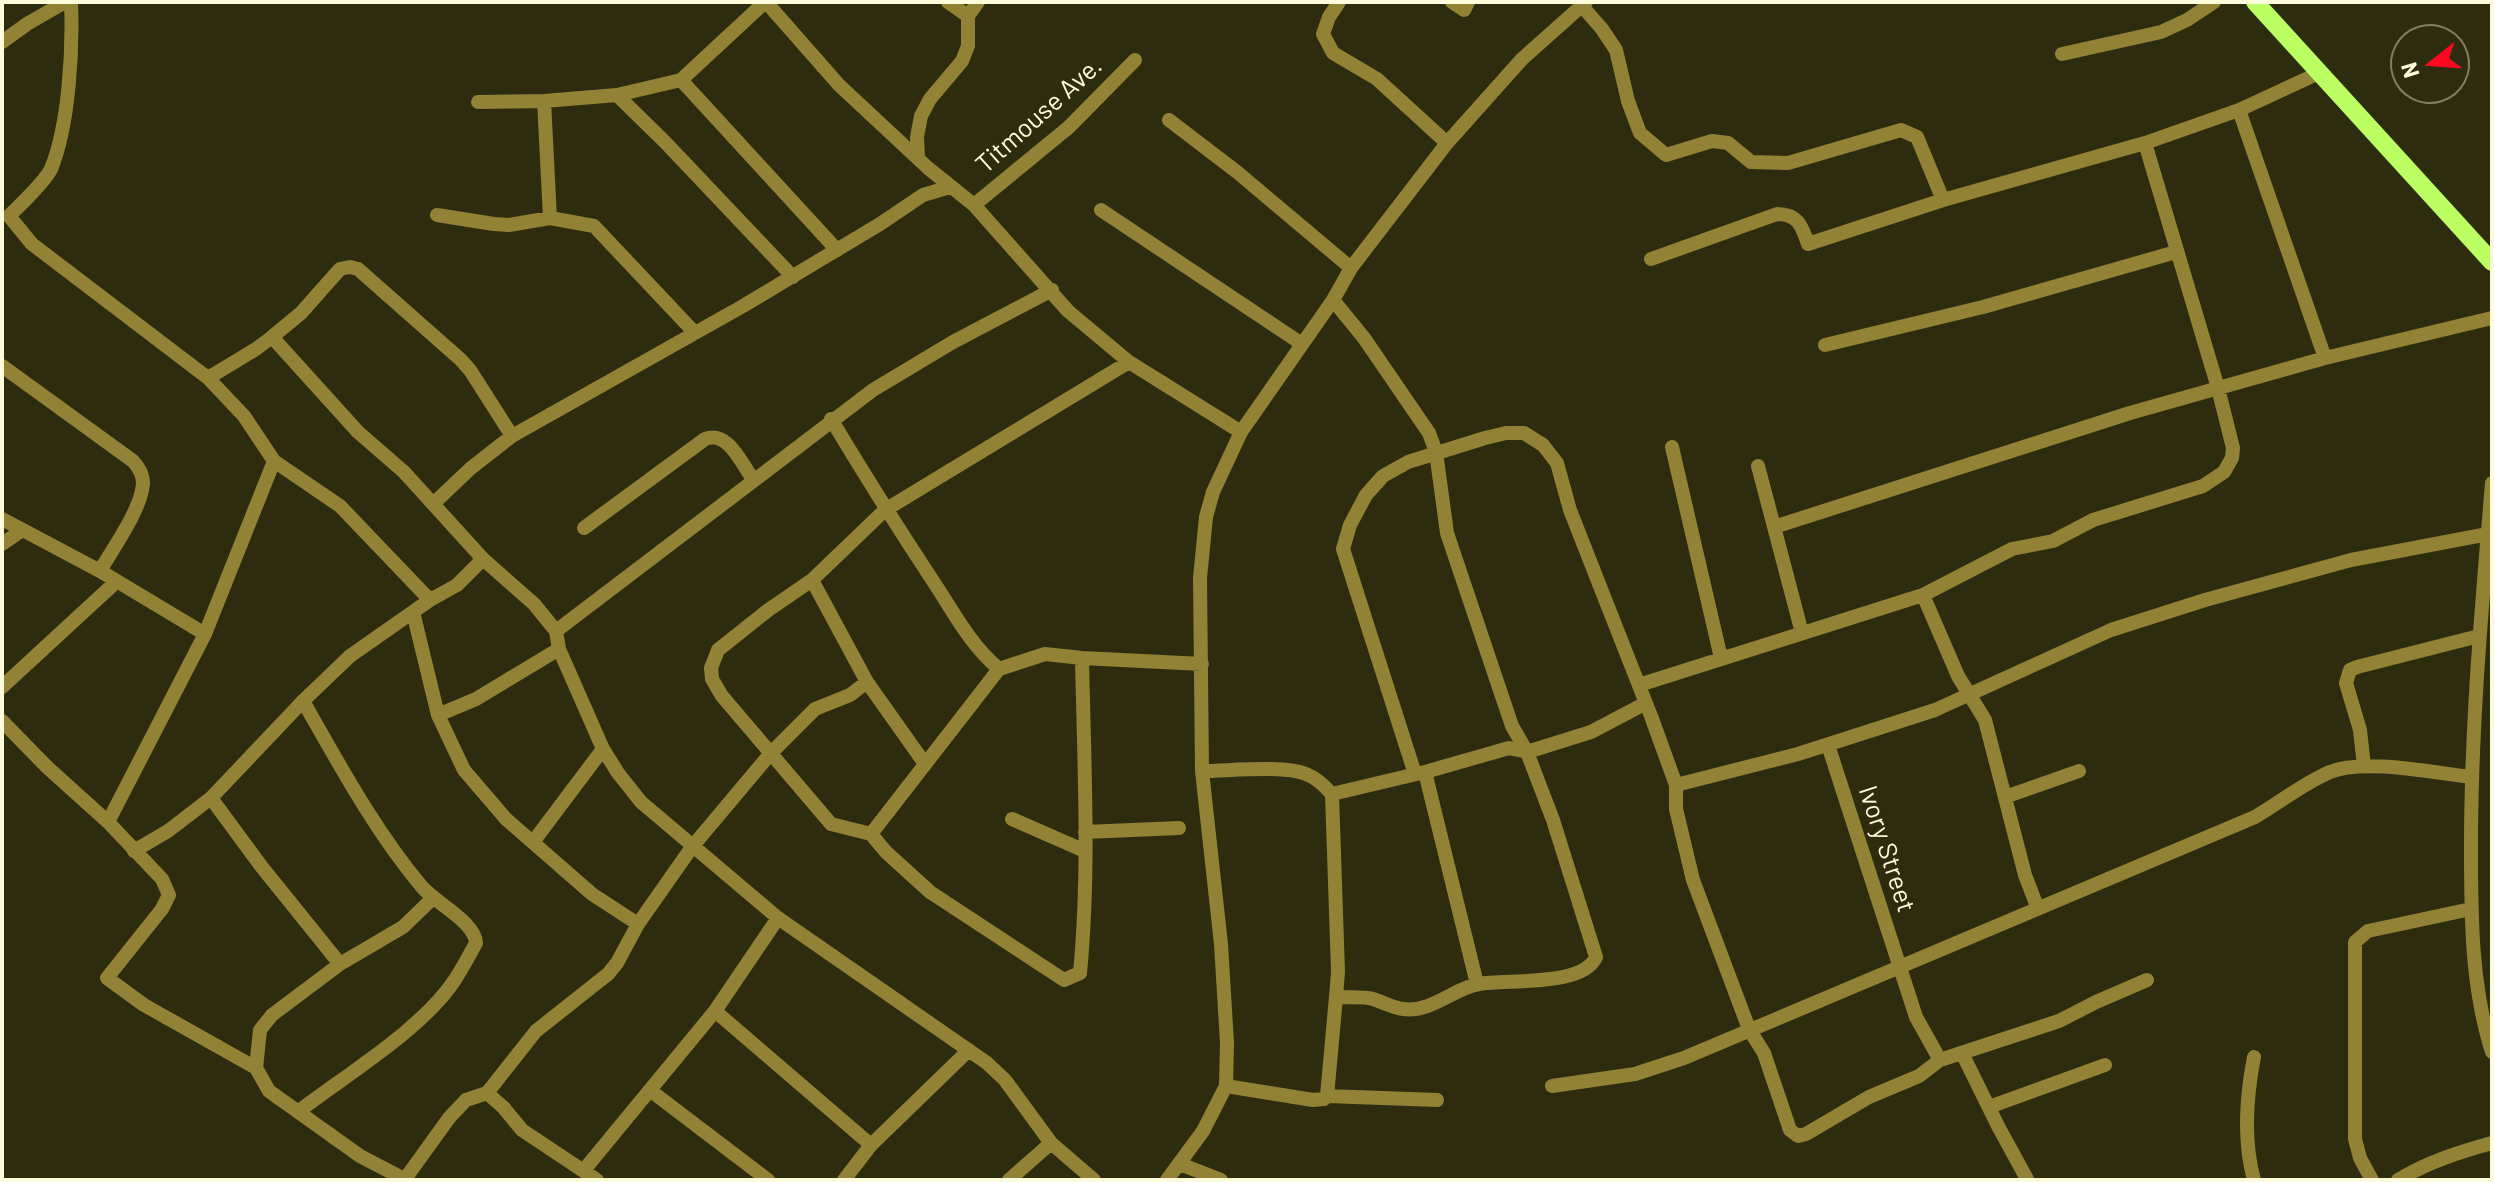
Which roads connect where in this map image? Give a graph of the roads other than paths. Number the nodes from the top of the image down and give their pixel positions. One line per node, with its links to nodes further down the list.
1 (68, 2): 12 (street); 32 (street)
2 (766, 2): 16 (street); 24 (street)
3 (948, 2): 11 (street)
4 (978, 2): 11 (street)
5 (1339, 2): 22 (street)
6 (1452, 2): 7 (street)
7 (1468, 2)
8 (2214, 2): 13 (street)
9 (2255, 2): 15 (main road)
10 (1584, 4): 22 (street); 27 (street)
11 (968, 16): 24 (street)
12 (2, 42)
13 (2062, 54)
14 (1135, 60): 28 (street, Titmouse Ave.)
15 (2319, 73): 20 (street); 36 (main road)
16 (681, 80): 17 (street); 33 (street)
17 (617, 95): 18 (street); 38 (street)
18 (544, 101): 19 (street); 31 (street)
19 (478, 102)
20 (2239, 110): 23 (street); 46 (street)
21 (1169, 120): 37 (street)
22 (1447, 143): 37 (street)
23 (2145, 143): 27 (street); 34 (street)
24 (923, 163): 25 (street); 26 (street)
25 (950, 187): 26 (street); 28 (street)
26 (923, 195): 33 (street)
27 (1943, 200): 35 (street)
28 (974, 205): 39 (street)
29 (1101, 210): 44 (street)
30 (437, 215): 31 (street)
31 (550, 218): 42 (street)
32 (6, 219): 49 (street)
33 (837, 250): 38 (street)
34 (2176, 252): 45 (street); 50 (street)
35 (1651, 259)
36 (2492, 262)
37 (1351, 268): 40 (street)
38 (793, 277): 42 (street)
39 (1052, 290): 47 (street); 51 (street)
40 (1333, 300): 44 (street); 55 (street)
41 (2492, 318): 46 (street)
42 (695, 333): 53 (street)
43 (272, 337): 49 (street); 53 (street); 60 (street)
44 (1302, 344): 52 (street)
45 (1825, 345)
46 (2325, 358): 50 (street)
47 (1129, 362): 52 (street); 61 (street)
48 (2, 366): 69 (street)
49 (208, 378): 56 (street)
50 (2218, 388): 63 (street); 73 (street)
51 (831, 419): 58 (street); 61 (street)
52 (1241, 432): 83 (street)
53 (512, 436): 60 (street)
54 (1672, 447): 82 (street)
55 (1436, 452): 86 (street); 95 (street); 101 (street)
56 (274, 461): 74 (street); 78 (street)
57 (1758, 466): 63 (street)
58 (753, 479): 64 (street); 76 (street)
59 (2492, 483): 66 (street)
60 (433, 504): 68 (street)
61 (885, 510): 70 (street); 84 (street)
62 (2, 519): 65 (street)
63 (1774, 527): 77 (street)
64 (584, 528)
65 (21, 531): 67 (street); 69 (street)
66 (2488, 534): 72 (street); 88 (street)
67 (2, 544)
68 (483, 559): 74 (street); 76 (street)
69 (100, 571): 71 (street)
70 (812, 580): 85 (street); 96 (street)
71 (117, 581): 78 (street); 87 (street)
72 (2487, 592): 79 (street)
73 (1923, 595): 77 (street); 88 (street)
74 (430, 600): 75 (street)
75 (413, 612): 89 (street); 91 (street)
76 (556, 631): 80 (street)
77 (1802, 633): 82 (street)
78 (205, 634): 108 (street)
79 (2479, 636): 98 (street); 102 (street)
80 (559, 649): 91 (street); 94 (street)
81 (1082, 658): 83 (street); 84 (street); 110 (street)
82 (1721, 658): 86 (street)
83 (1202, 664): 99 (street)
84 (999, 669): 97 (street)
85 (867, 682): 96 (street); 97 (street)
86 (1639, 685): 90 (street)
87 (2, 687)
88 (1968, 695): 93 (street); 105 (street)
89 (303, 701): 106 (street); 116 (street)
90 (1646, 703): 95 (street); 103 (street)
91 (438, 715): 112 (street)
92 (2, 721): 108 (street)
93 (1828, 745): 103 (street); 122 (street, Ivory Street)
94 (603, 749): 112 (street); 113 (street)
95 (1527, 752): 101 (street); 124 (street)
96 (771, 753): 111 (street); 113 (street)
97 (925, 764): 111 (street)
98 (2364, 766): 102 (street); 117 (street)
99 (1202, 771): 104 (street); 135 (street)
100 (2079, 771): 105 (street)
101 (1420, 773): 104 (street); 124 (street)
102 (2471, 777): 118 (street)
103 (1676, 785): 127 (street)
104 (1332, 794): 125 (street)
105 (2005, 797): 117 (street)
106 (211, 798): 114 (street); 121 (street)
107 (1012, 819): 115 (street)
108 (108, 822): 114 (street)
109 (1179, 828): 110 (street)
110 (1085, 832): 115 (street)
111 (871, 834): 115 (street)
112 (533, 842): 120 (street)
113 (692, 847): 119 (street); 120 (street)
114 (134, 851): 134 (street)
115 (1085, 851)
116 (432, 899): 121 (street); 142 (street)
117 (2038, 909): 122 (street)
118 (2471, 909): 129 (street); 158 (street)
119 (778, 918): 126 (street); 128 (street)
120 (638, 924): 138 (street)
121 (340, 964): 134 (street)
122 (1900, 967): 127 (street); 132 (street, Ivory Street)
123 (2147, 980): 130 (street)
124 (1477, 984): 125 (street)
125 (1336, 997): 139 (street)
126 (715, 1011): 137 (street); 145 (street)
127 (1749, 1029): 132 (street); 136 (street)
128 (969, 1050): 143 (street); 145 (street)
129 (2492, 1052)
130 (1962, 1053): 132 (street); 141 (street)
131 (2254, 1057): 157 (street)
132 (1940, 1060)
133 (2105, 1065): 141 (street)
134 (256, 1068): 142 (street)
135 (1226, 1086): 139 (street); 146 (street)
136 (1552, 1086)
137 (651, 1091): 147 (street); 151 (street)
138 (487, 1093): 147 (street); 148 (street)
139 (1327, 1096): 140 (street)
140 (1437, 1100)
141 (1989, 1107): 149 (street)
142 (299, 1111): 148 (street)
143 (1051, 1143): 153 (street); 154 (street)
144 (2492, 1143): 159 (street)
145 (871, 1145): 152 (street)
146 (1180, 1164): 155 (street); 156 (street)
147 (584, 1170): 150 (street)
148 (406, 1179)
149 (2027, 1179)
150 (597, 1180)
151 (768, 1180)
152 (844, 1180)
153 (1009, 1180)
154 (1094, 1180)
155 (1167, 1180)
156 (1221, 1180)
157 (2254, 1180)
158 (2372, 1180)
159 (2398, 1180)

